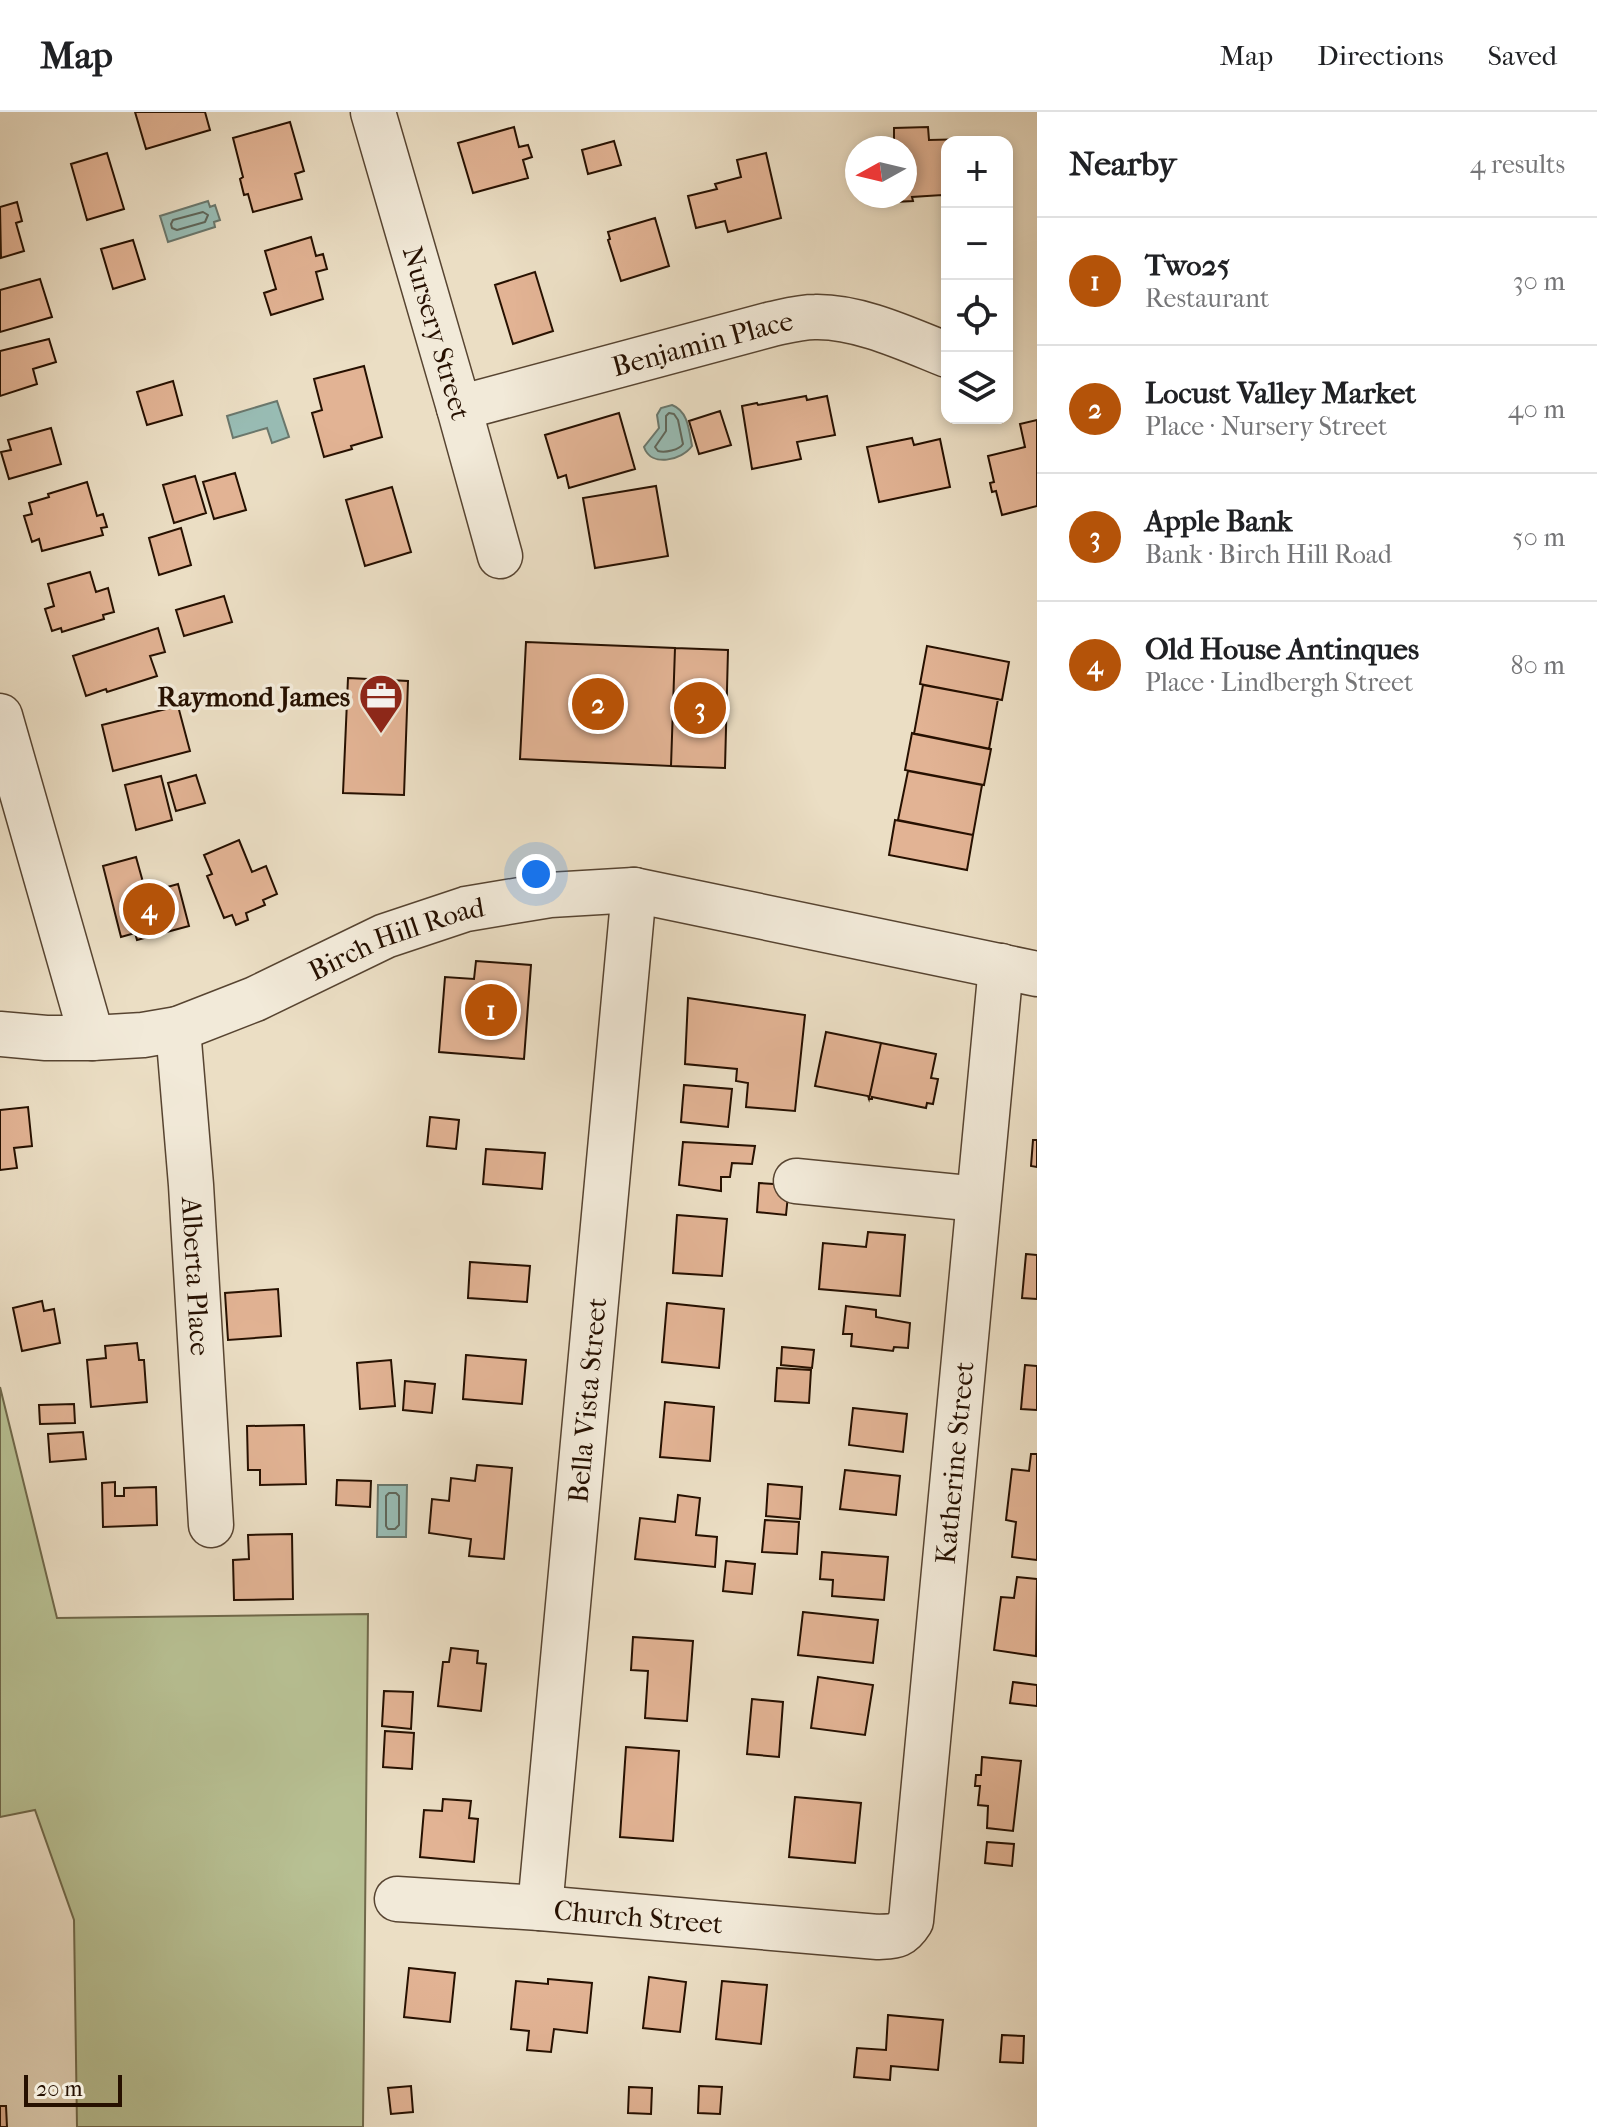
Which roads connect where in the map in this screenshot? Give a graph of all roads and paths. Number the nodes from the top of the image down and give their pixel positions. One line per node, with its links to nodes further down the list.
1 (373, 112): 3 (street, Nursery Street)
2 (941, 353): 3 (street, Benjamin Place)
3 (459, 408): 4 (street, Nursery Street)
4 (500, 556)
5 (0, 716): 10 (street)
6 (634, 890): 7 (street, Birch Hill Road); 8 (street, Birch Hill Road); 15 (street, Bella Vista Street)
7 (1019, 970): 12 (street, Katherine Street)
8 (178, 1029): 10 (street, Birch Hill Road); 13 (street, Alberta Place)
9 (0, 1034): 10 (street, Birch Hill Road)
10 (92, 1038)
11 (796, 1181): 12 (street)
12 (978, 1199): 16 (street, Katherine Street)
13 (211, 1525)
14 (397, 1899): 15 (street, Church Street)
15 (540, 1908): 16 (street, Church Street)
16 (878, 1937)

